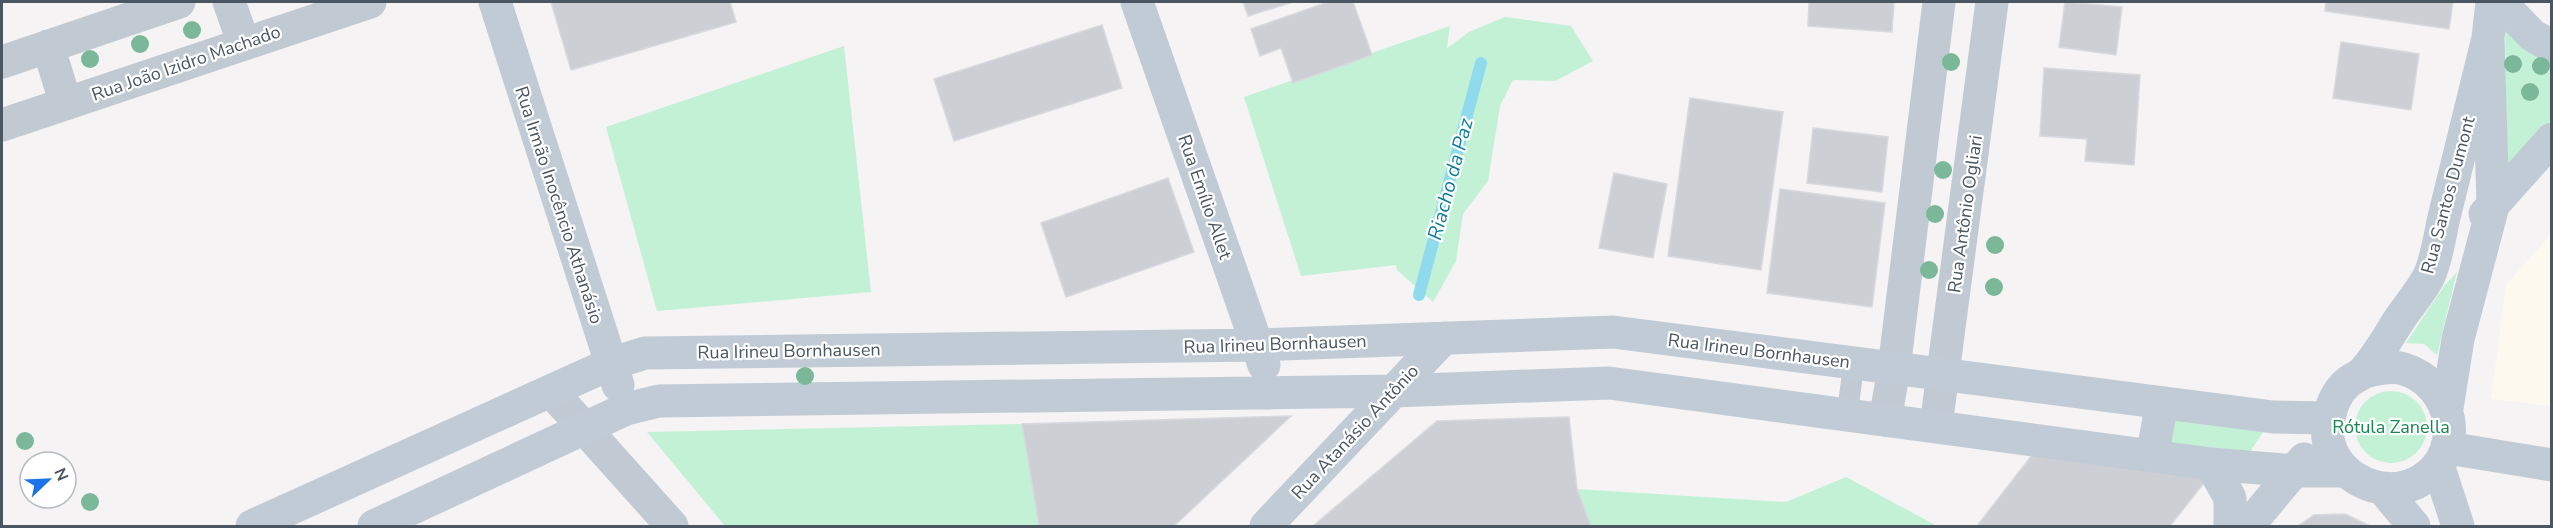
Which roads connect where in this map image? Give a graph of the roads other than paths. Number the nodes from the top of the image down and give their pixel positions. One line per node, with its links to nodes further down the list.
1 (179, 2): 12 (street)
2 (229, 2): 11 (street)
3 (370, 2): 11 (street, Rua João Izidro Machado)
4 (495, 2): 26 (street, Rua Irmão Inocêncio Athanásio)
5 (1137, 2): 23 (street, Rua Emílio Allet)
6 (1939, 2): 16 (street)
7 (1992, 2): 18 (street, Rua Antônio Ogliari)
8 (2492, 2): 10 (street, Rua Santos Dumont)
9 (2500, 2): 13 (street)
10 (2488, 38): 20 (street, Rua Santos Dumont); 21 (street, Rua Santos Dumont)
11 (244, 44): 15 (street, Rua João Izidro Machado)
12 (48, 46): 14 (street); 15 (street)
13 (2552, 47)
14 (2, 62)
15 (66, 104): 17 (street, Rua João Izidro Machado)
16 (1925, 122): 18 (street); 27 (street)
17 (2, 125)
18 (1976, 130): 29 (street, Rua Antônio Ogliari)
19 (2552, 139): 20 (street)
20 (2493, 206): 21 (street); 35 (street)
21 (2429, 275): 28 (street, Rua Santos Dumont)
22 (1444, 338): 23 (street, Rua Irineu Bornhausen); 25 (street, Rua Irineu Bornhausen); 31 (street, Rua Atanásio Antônio)
23 (1257, 345): 24 (street, Rua Irineu Bornhausen); 32 (street, Rua Emílio Allet)
24 (937, 350): 26 (street, Rua Irineu Bornhausen); 33 (street)
25 (1854, 363): 27 (street, Rua Irineu Bornhausen); 37 (lane)
26 (610, 364): 30 (street, Rua Irineu Bornhausen); 36 (street, Rua Irmão Inocêncio Athanásio)
27 (1894, 369): 29 (street, Rua Irineu Bornhausen); 38 (street)
28 (2364, 372): 35 (street); 39 (street)
29 (1943, 375): 34 (street, Rua Irineu Bornhausen); 40 (street, Rua Antônio Ogliari)
30 (551, 391): 41 (street); 49 (street, Rua Irineu Bornhausen)
31 (1394, 391): 32 (street); 37 (street); 52 (street, Rua Atanásio Antônio)
32 (1273, 393): 33 (street)
33 (939, 397): 36 (street)
34 (2162, 403): 39 (street, Rua Irineu Bornhausen); 42 (street)
35 (2447, 408): 43 (street)
36 (626, 409): 41 (street)
37 (1846, 414): 38 (street)
38 (1885, 420): 40 (street)
39 (2328, 422): 46 (street); 47 (street)
40 (1936, 426): 42 (street)
41 (584, 428): 50 (street); 51 (street)
42 (2152, 456): 44 (street)
43 (2443, 456): 45 (street); 48 (street); 56 (street)
44 (2211, 464): 46 (street); 53 (street)
45 (2552, 465)
46 (2295, 471): 47 (street); 54 (street)
47 (2346, 471): 48 (street)
48 (2383, 489): 55 (street)
49 (252, 526)
50 (374, 526)
51 (672, 526)
52 (1266, 526)
53 (2229, 526)
54 (2248, 526)
55 (2414, 526)
56 (2458, 526)

